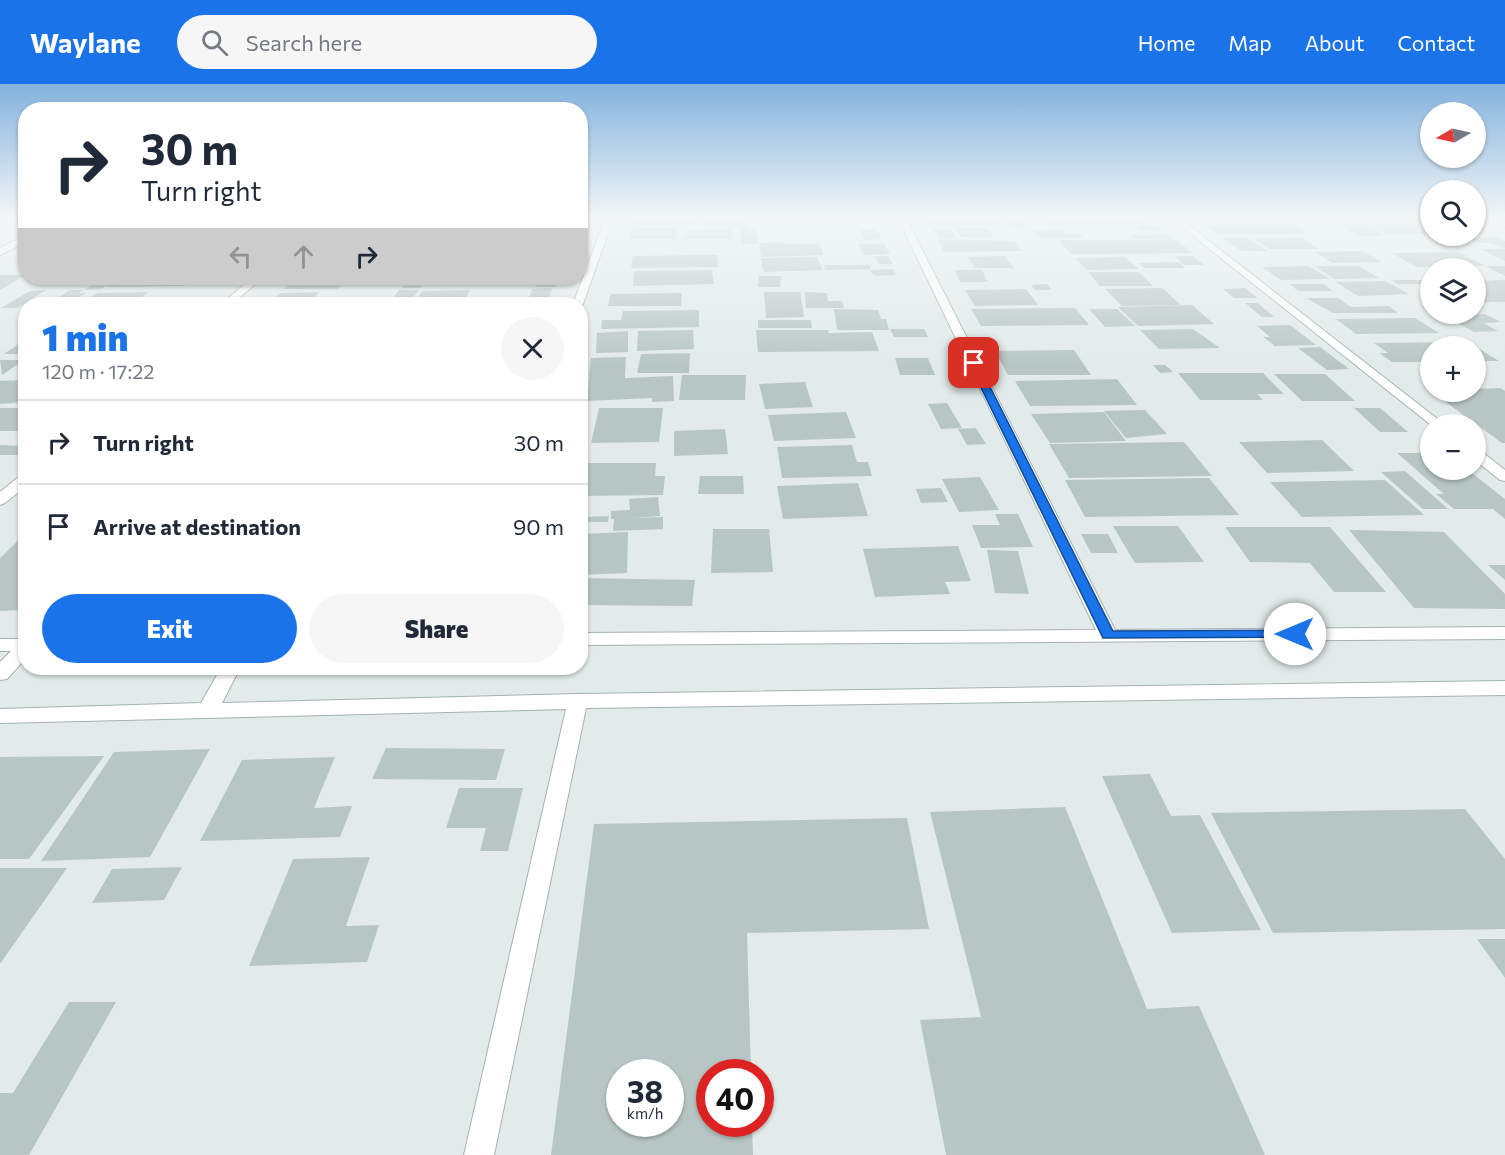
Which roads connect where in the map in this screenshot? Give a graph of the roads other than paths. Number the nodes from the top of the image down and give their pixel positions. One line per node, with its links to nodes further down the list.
1 (926, 266): 11 (street)
2 (1236, 266): 5 (street)
3 (249, 285): 4 (street)
4 (234, 297)
5 (1425, 414)
6 (1486, 462): 7 (street)
7 (1505, 477)
8 (18, 485): 9 (street)
9 (0, 500)
10 (1505, 633): 11 (street)
11 (1108, 635): 12 (street)
12 (588, 639)
13 (0, 645): 14 (street)
14 (18, 646)
15 (18, 655): 16 (street)
16 (0, 674)
17 (226, 675): 20 (street)
18 (1505, 688): 19 (street)
19 (578, 701): 20 (street); 22 (street)
20 (208, 710): 21 (street)
21 (0, 716)
22 (479, 1155)

